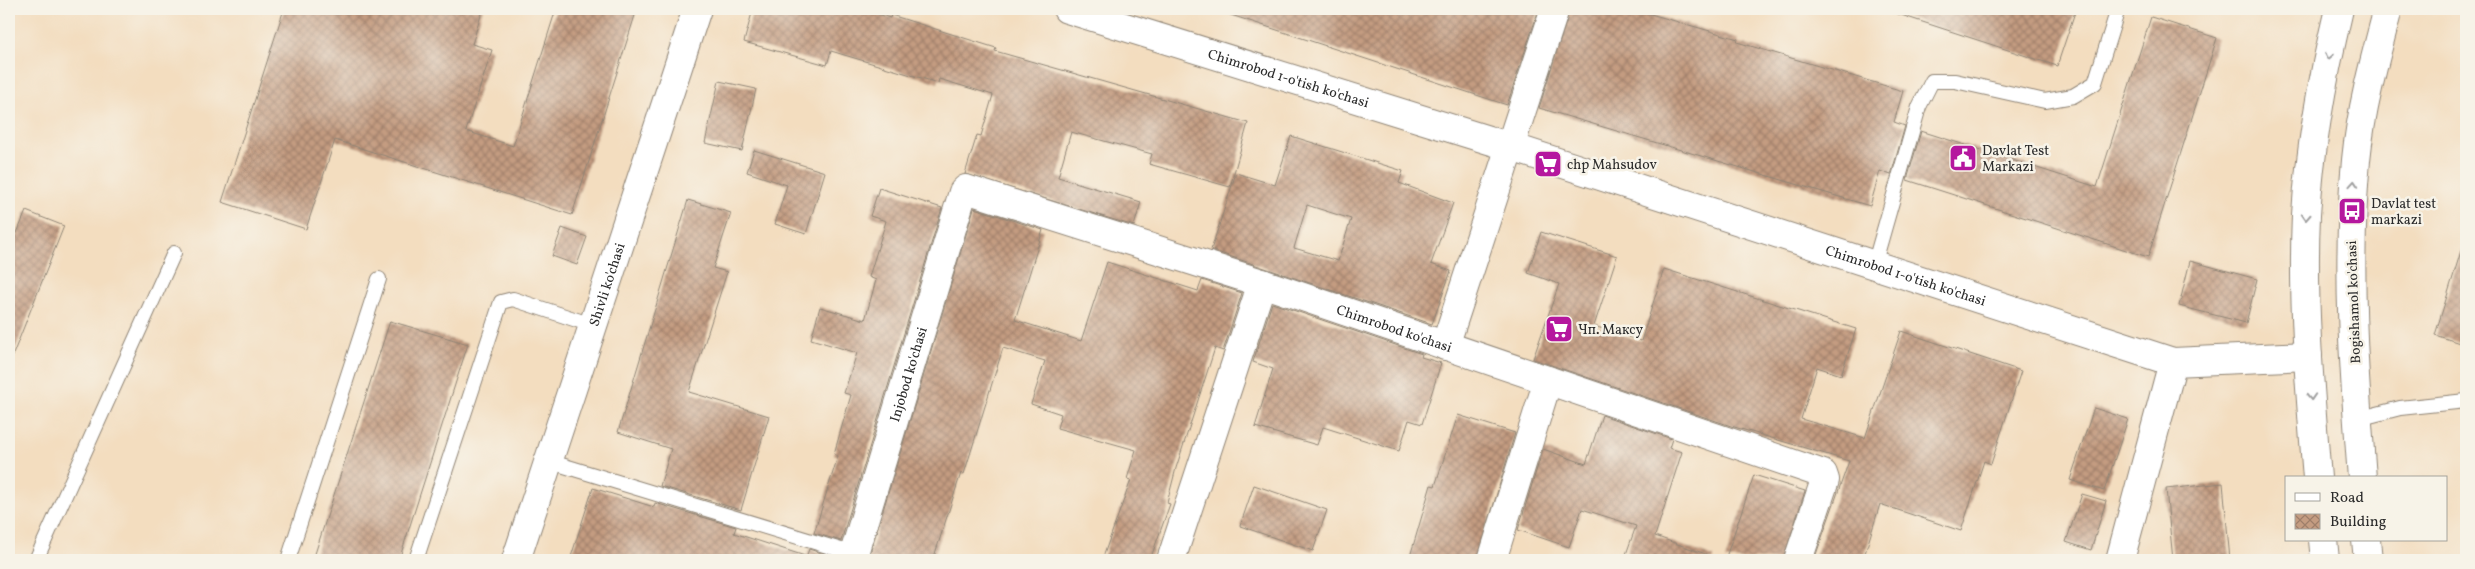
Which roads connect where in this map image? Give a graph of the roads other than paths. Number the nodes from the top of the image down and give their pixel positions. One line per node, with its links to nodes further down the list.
1 (697, 9): 13 (street, Shivli ko'chasi)
2 (1067, 9): 7 (street, Chimrobod 1-o'tish ko'chasi)
3 (1555, 9): 7 (street)
4 (2118, 9): 10 (lane)
5 (2339, 9): 15 (street, one-way to 15)
6 (2388, 9): 19 (street, Bogishamol ko'chasi, one-way to 6)
7 (1511, 147): 10 (street, Chimrobod 1-o'tish ko'chasi); 14 (street)
8 (964, 190): 12 (street, Chimrobod ko'chasi); 25 (street, Injobod ko'chasi)
9 (174, 253): 27 (lane)
10 (1874, 265): 16 (street, Chimrobod 1-o'tish ko'chasi)
11 (379, 279): 28 (lane)
12 (1262, 283): 14 (street, Chimrobod ko'chasi); 31 (street)
13 (592, 325): 20 (street, Shivli ko'chasi); 29 (lane)
14 (1445, 346): 17 (street, Chimrobod ko'chasi)
15 (2308, 356): 16 (street, Chimrobod 1-o'tish ko'chasi); 21 (street, one-way to 21)
16 (2173, 362): 26 (street)
17 (1548, 380): 32 (street); 33 (street, Chimrobod ko'chasi)
18 (2466, 400): 19 (lane)
19 (2358, 419): 22 (street, Bogishamol ko'chasi)
20 (548, 461): 25 (lane); 30 (street, Shivli ko'chasi)
21 (2318, 476)
22 (2362, 476)
23 (2323, 542): 34 (street)
24 (2366, 542): 35 (street)
25 (853, 557)
26 (2122, 558)
27 (36, 560)
28 (288, 560)
29 (416, 560)
30 (516, 560)
31 (1171, 560)
32 (1492, 560)
33 (1798, 560)
34 (2325, 560)
35 (2368, 560)

